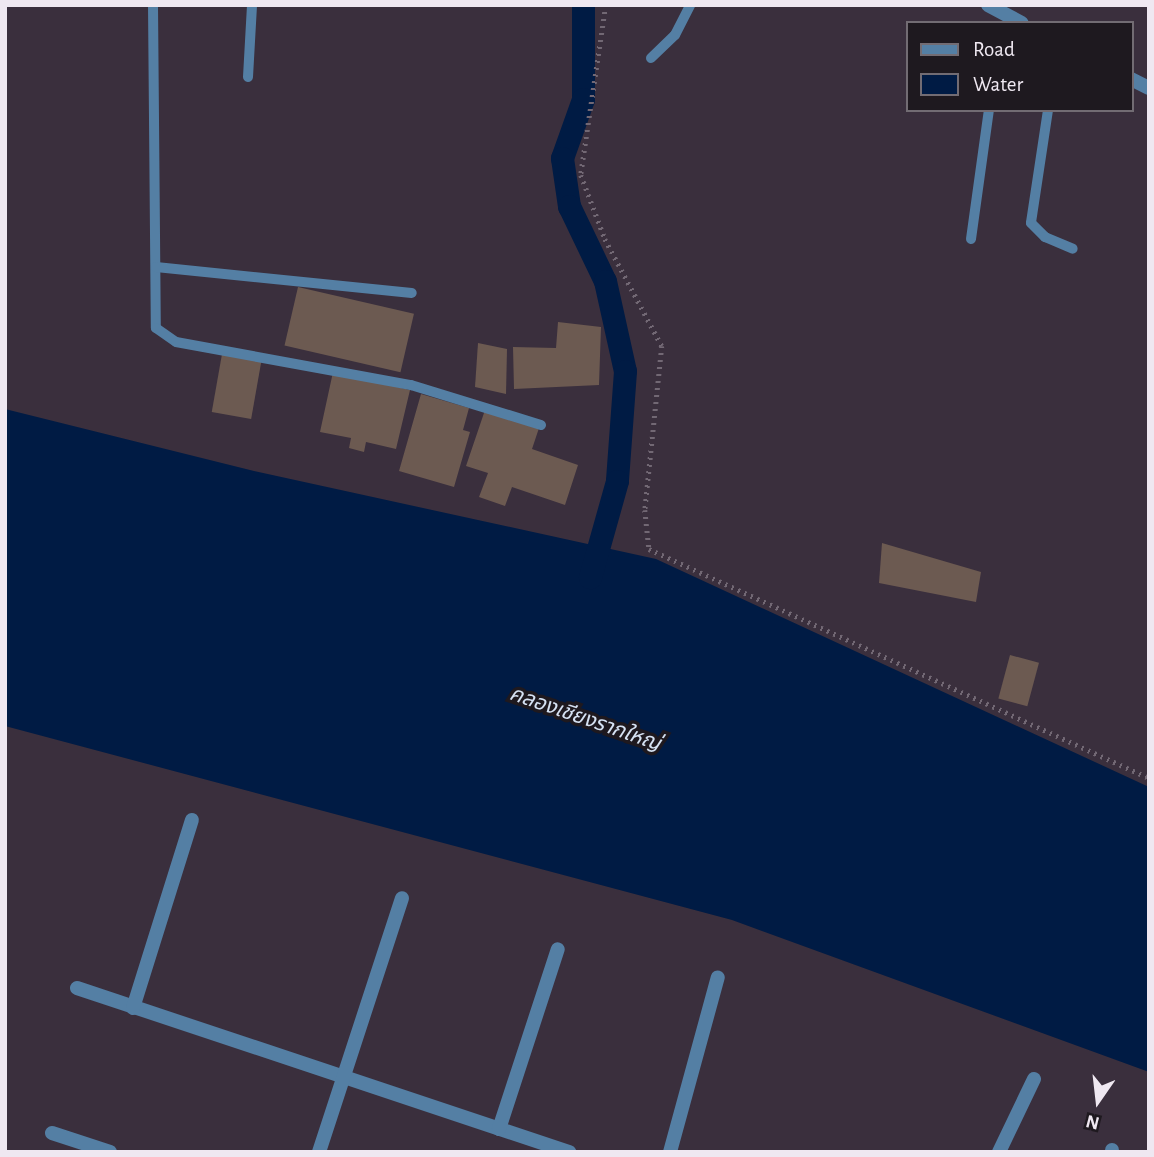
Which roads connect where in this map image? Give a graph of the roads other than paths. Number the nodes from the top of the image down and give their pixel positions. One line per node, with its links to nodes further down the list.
1 (153, 5): 14 (lane)
2 (252, 5): 7 (lane)
3 (690, 5): 6 (lane)
4 (988, 5): 5 (street)
5 (1002, 18)
6 (652, 58)
7 (248, 77)
8 (1133, 80): 9 (street)
9 (1149, 88)
10 (989, 112): 12 (lane)
11 (1048, 112): 13 (lane)
12 (971, 239)
13 (1073, 249)
14 (156, 267): 15 (lane); 16 (lane)
15 (412, 293)
16 (541, 425)
17 (192, 820): 22 (street)
18 (402, 898): 23 (street)
19 (558, 949): 25 (street)
20 (718, 977): 30 (street)
21 (77, 988): 22 (street)
22 (133, 1008): 23 (street)
23 (343, 1079): 25 (street); 28 (street)
24 (1034, 1079): 31 (street)
25 (499, 1129): 29 (street)
26 (52, 1133): 27 (street)
27 (110, 1152)
28 (319, 1152)
29 (569, 1152)
30 (670, 1152)
31 (999, 1152)

